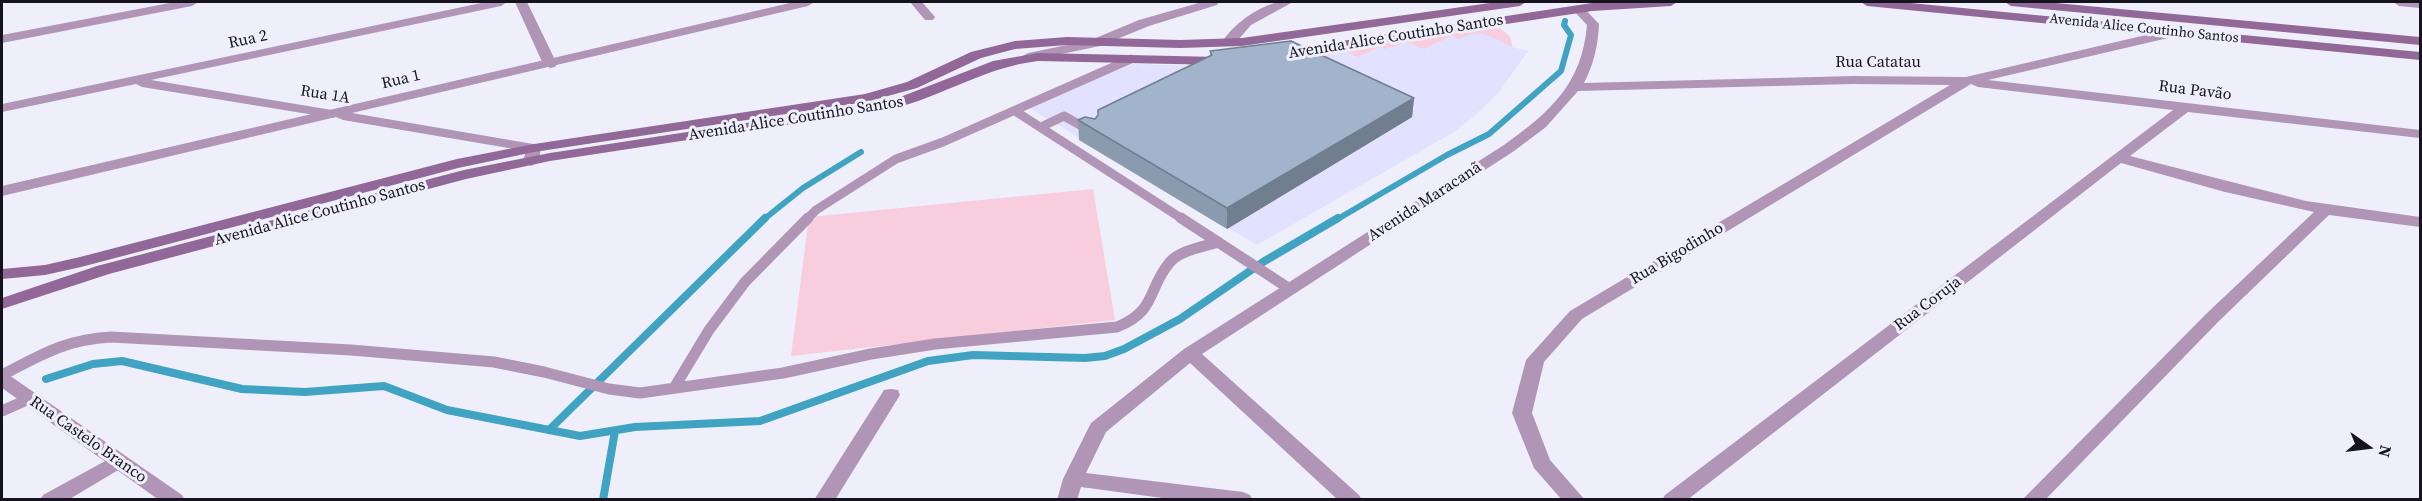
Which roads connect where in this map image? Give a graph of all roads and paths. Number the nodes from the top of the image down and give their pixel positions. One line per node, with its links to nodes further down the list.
1 (192, 2): 20 (street)
2 (501, 2): 31 (street, Rua 2)
3 (521, 2): 29 (street)
4 (808, 2): 29 (street, Rua 1)
5 (916, 2): 17 (street)
6 (1174, 2): 18 (street)
7 (1213, 2): 14 (street)
8 (1287, 2): 23 (street)
9 (1520, 2): 23 (main road, Avenida Alice Coutinho Santos)
10 (1671, 2): 16 (main road, Avenida Alice Coutinho Santos)
11 (1867, 2): 19 (main road, Avenida Alice Coutinho Santos)
12 (2011, 2): 22 (main road, Avenida Alice Coutinho Santos)
13 (2399, 2): 15 (street)
14 (1201, 4): 18 (street)
15 (2421, 4)
16 (1579, 10): 24 (main road, Avenida Alice Coutinho Santos); 32 (street, Avenida Maracanã)
17 (929, 17)
18 (1144, 23): 21 (street)
19 (2176, 32): 25 (main road, Avenida Alice Coutinho Santos); 30 (street, Rua Catatau)
20 (2, 39)
21 (1101, 41): 23 (main road, Avenida Alice Coutinho Santos); 26 (street); 42 (main road, Avenida Alice Coutinho Santos)
22 (2421, 41)
23 (1228, 43)
24 (1272, 56)
25 (2421, 56)
26 (1024, 57): 27 (main road, Avenida Alice Coutinho Santos); 42 (main road, Avenida Alice Coutinho Santos)
27 (1131, 59): 28 (main road, Avenida Alice Coutinho Santos); 37 (lane)
28 (1237, 59)
29 (550, 64): 38 (street, Rua 1)
30 (1966, 81): 32 (street, Rua Catatau); 36 (street, Rua Pavão); 70 (street, Rua Bigodinho)
31 (132, 82): 34 (street, Rua 2); 38 (street, Rua 1A)
32 (1576, 87): 51 (street, Avenida Maracanã)
33 (2, 97): 34 (street)
34 (24, 103): 35 (street, Rua 2)
35 (2, 108)
36 (2184, 108): 41 (street, Rua Pavão); 43 (street, Rua Coruja)
37 (1015, 111): 39 (lane); 58 (lane)
38 (333, 114): 42 (street, Rua 1A); 44 (street, Rua 1)
39 (1041, 127): 40 (lane); 49 (lane)
40 (1093, 132)
41 (2421, 134)
42 (532, 154): 50 (main road, Avenida Alice Coutinho Santos); 52 (main road, Avenida Alice Coutinho Santos)
43 (2119, 158): 45 (street); 71 (street, Rua Coruja)
44 (2, 192)
45 (2325, 210): 46 (street); 72 (street)
46 (2382, 219): 47 (street); 48 (street)
47 (2421, 222)
48 (2421, 231)
49 (1218, 242): 51 (lane); 58 (lane)
50 (2, 274)
51 (1290, 289): 55 (street, Avenida Maracanã)
52 (28, 295): 53 (main road, Avenida Alice Coutinho Santos); 54 (main road)
53 (2, 304)
54 (2, 317)
55 (1190, 353): 63 (street, Avenida Maracanã); 69 (street)
56 (2, 375): 58 (lane)
57 (2, 379): 60 (street, Rua Castelo Branco)
58 (674, 388)
59 (891, 395): 66 (street)
60 (29, 399): 61 (lane); 62 (street, Rua Castelo Branco)
61 (2, 411)
62 (118, 461): 64 (street); 65 (street, Rua Castelo Branco)
63 (1073, 479): 67 (street, Avenida Maracanã); 68 (street)
64 (50, 500)
65 (175, 500)
66 (824, 500)
67 (1067, 500)
68 (1243, 500)
69 (1352, 500)
70 (1575, 500)
71 (1672, 500)
72 (2032, 500)

